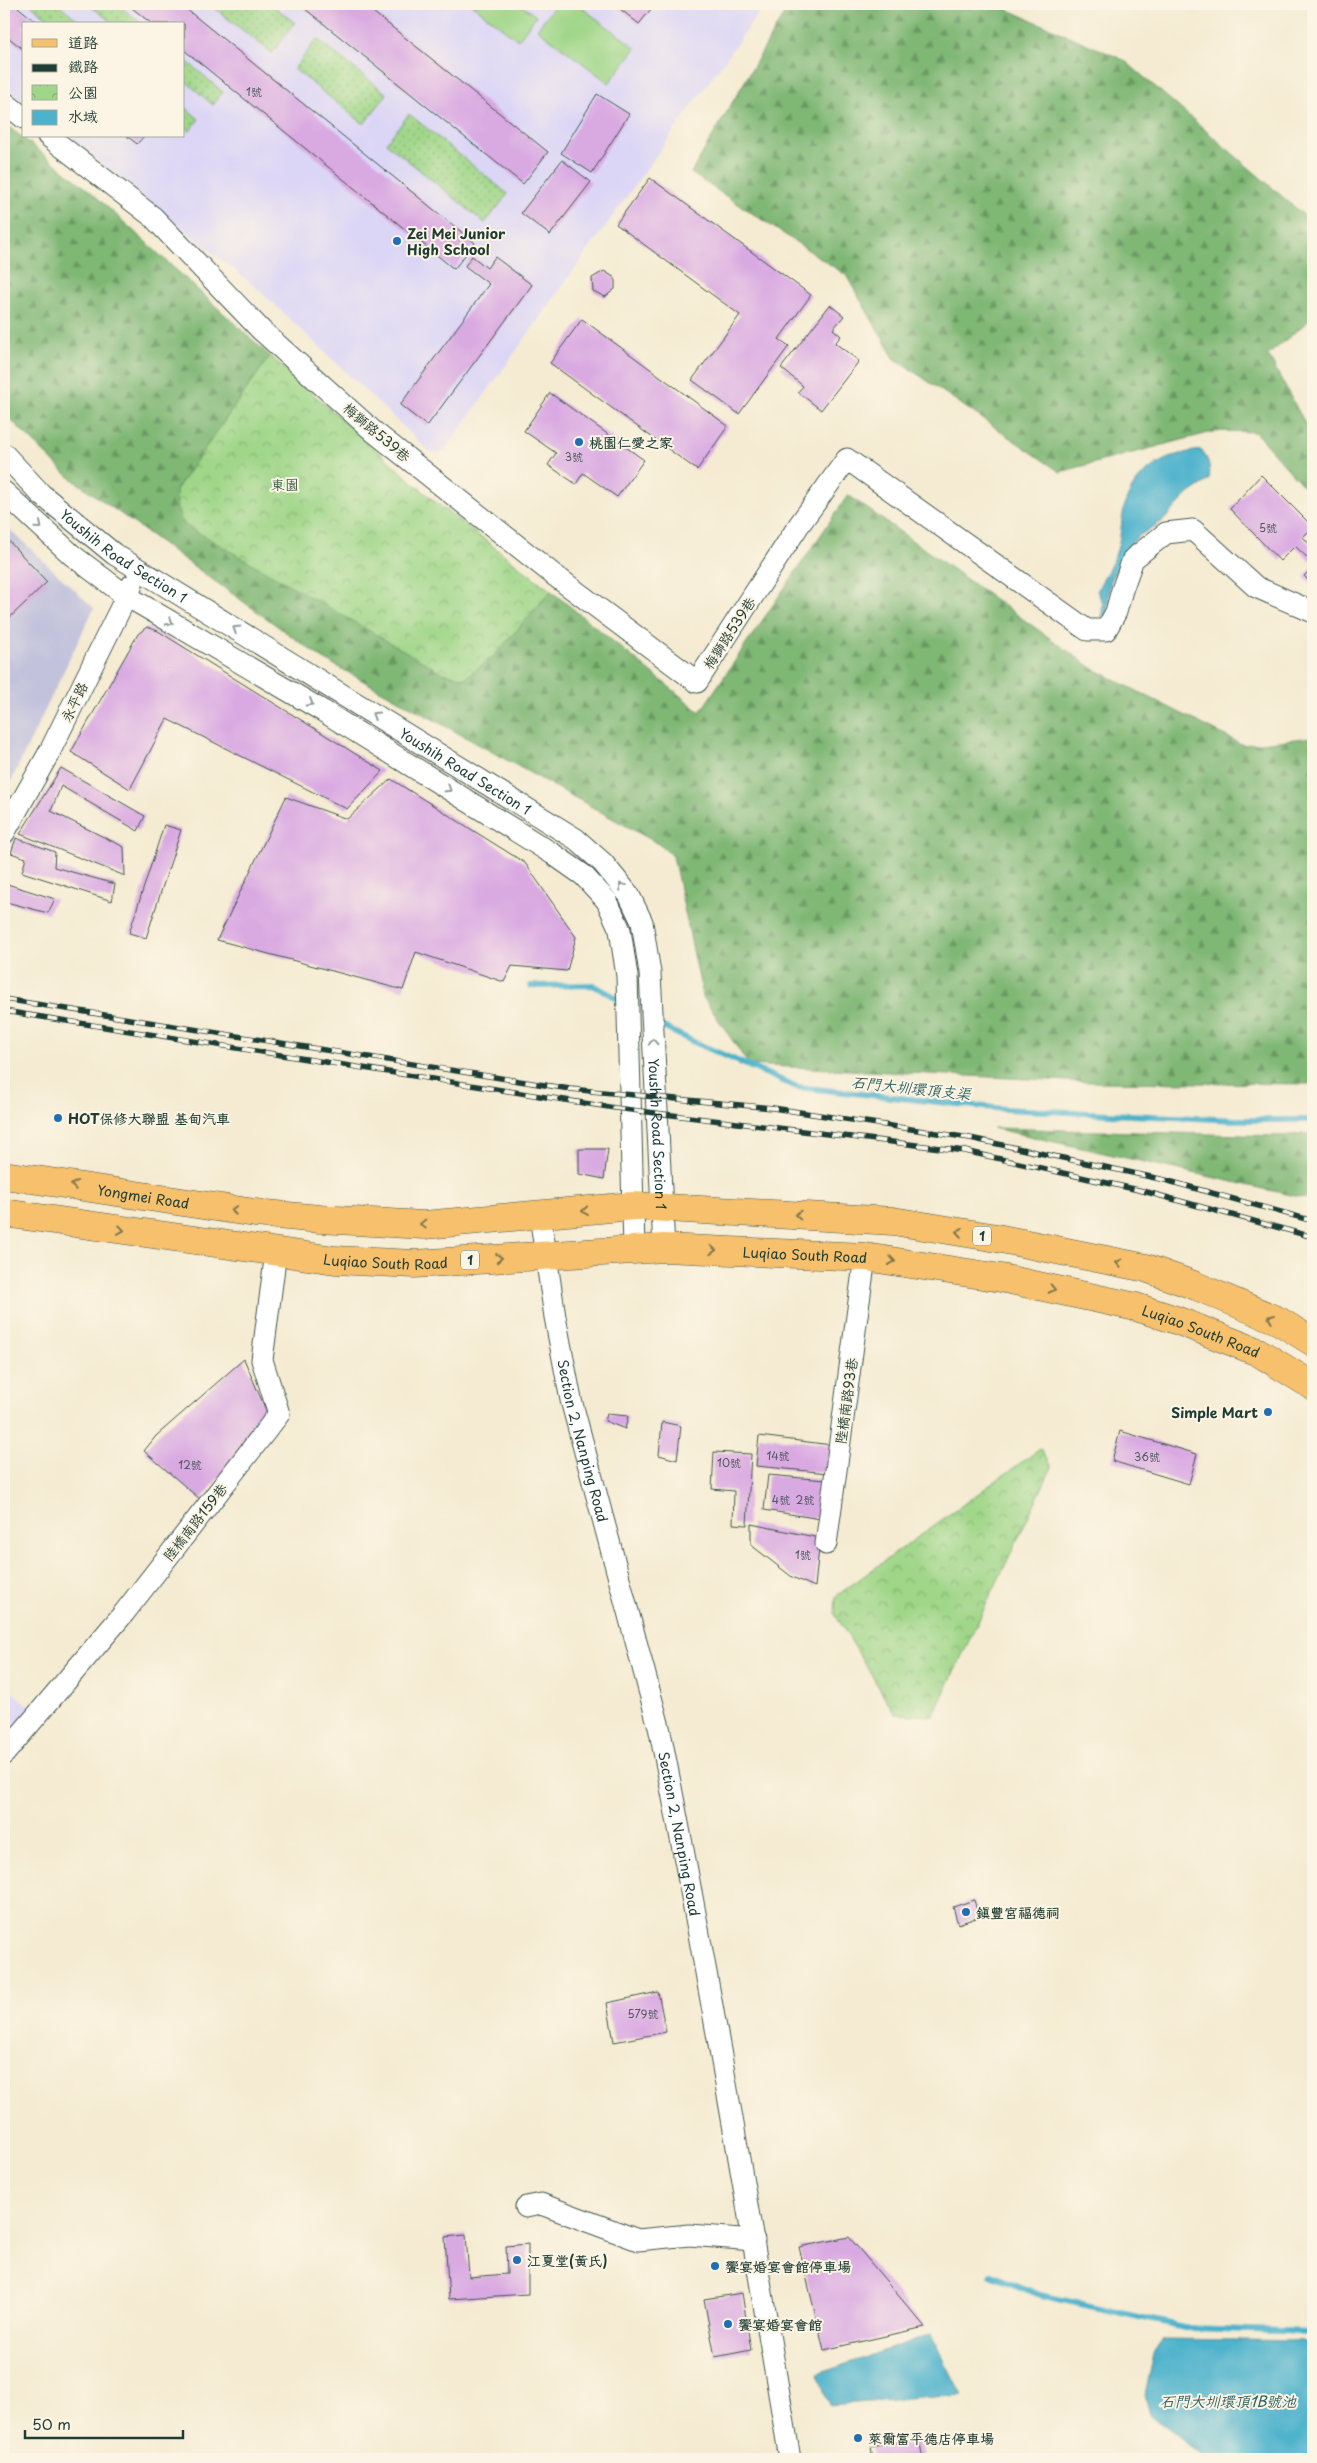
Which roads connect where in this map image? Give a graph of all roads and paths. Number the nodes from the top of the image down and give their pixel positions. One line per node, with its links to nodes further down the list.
1 (4, 102): 2 (street)
2 (22, 116)
3 (51, 138): 8 (street, 梅獅路539巷)
4 (4, 454): 6 (street, Youshih Road Section 1)
5 (4, 492): 7 (street, Youshih Road Section 1, one-way to 7)
6 (142, 570): 7 (street, 永平路); 12 (street, Youshih Road Section 1, one-way to 6)
7 (125, 595): 9 (street, 永平路); 11 (street, Youshih Road Section 1, one-way to 11)
8 (1313, 612)
9 (4, 834)
10 (4, 1175): 14 (main road, Yongmei Road / 1, one-way to 10)
11 (633, 1206): 12 (main road, 1); 14 (main road, 1, one-way to 14); 16 (street, Youshih Road Section 1)
12 (663, 1207): 15 (street, Youshih Road Section 1); 20 (main road, 1, one-way to 12)
13 (4, 1212): 17 (main road, 1, one-way to 17)
14 (540, 1215): 18 (street, Section 2, Nanping Road)
15 (664, 1248): 16 (main road, Luqiao South Road / 1); 19 (main road, Luqiao South Road / 1, one-way to 19)
16 (634, 1249): 18 (main road, Luqiao South Road / 1)
17 (276, 1252): 18 (main road, Luqiao South Road / 1, one-way to 18); 23 (street, 陸橋南路159巷)
18 (546, 1255): 25 (street, Section 2, Nanping Road)
19 (865, 1257): 21 (main road, Luqiao South Road / 1, one-way to 21); 22 (street, 陸橋南路93巷)
20 (1313, 1342)
21 (1313, 1386)
22 (826, 1544)
23 (4, 1754)
24 (526, 2207): 25 (street)
25 (754, 2240): 26 (street, Section 2, Nanping Road)
26 (790, 2459)

